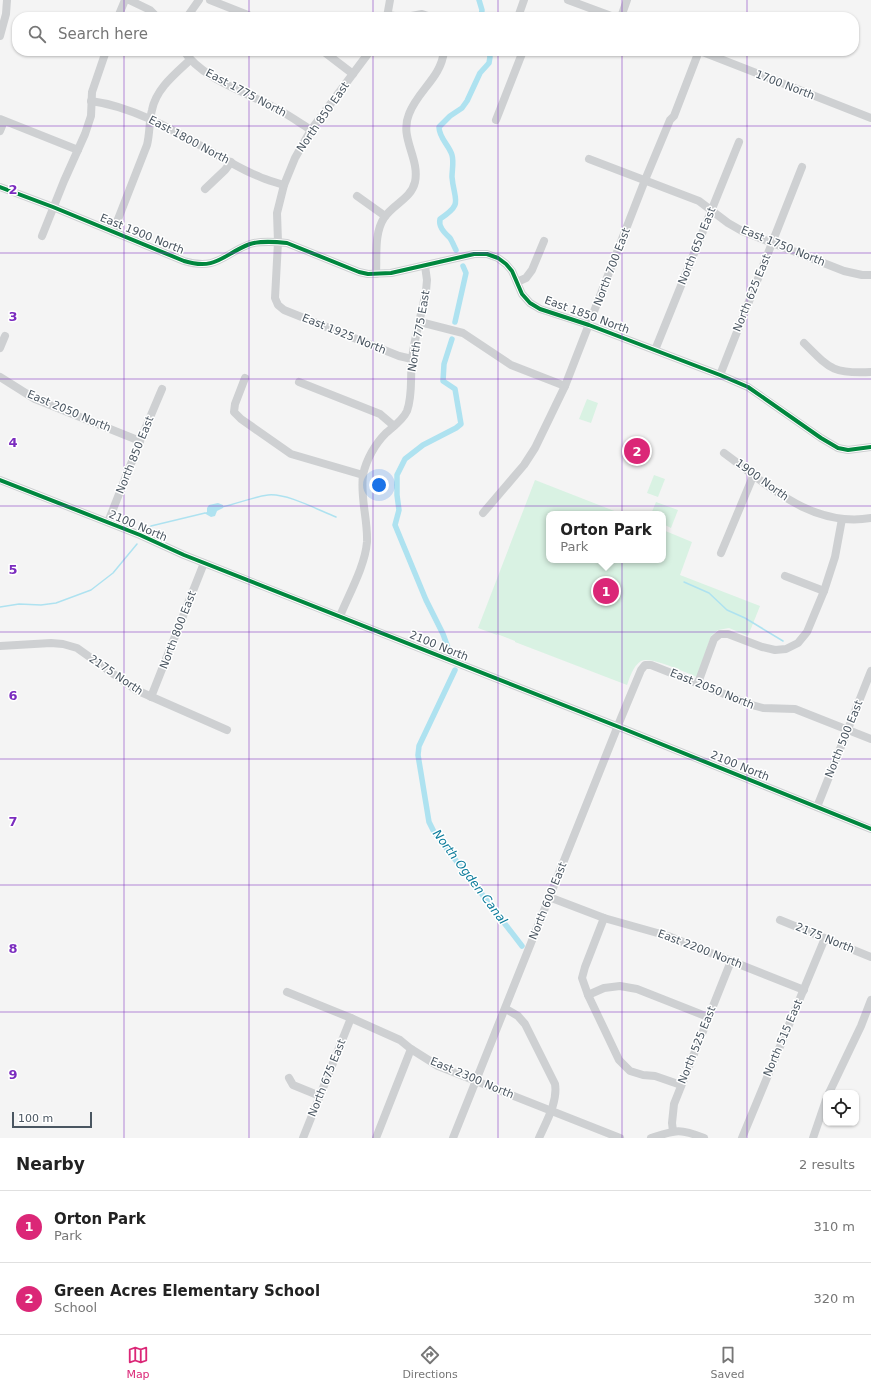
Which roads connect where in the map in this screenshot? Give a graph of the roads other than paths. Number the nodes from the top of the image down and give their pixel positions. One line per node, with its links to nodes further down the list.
1 (7, 0): 18 (street)
2 (125, 0): 10 (street)
3 (129, 0): 11 (street)
4 (199, 0): 12 (street)
5 (210, 0): 13 (street)
6 (390, 0): 14 (street)
7 (524, 0): 15 (street)
8 (568, 0): 16 (street)
9 (628, 0): 17 (street)
10 (120, 12)
11 (152, 12)
12 (191, 12)
13 (240, 12)
14 (388, 12)
15 (520, 12)
16 (600, 12)
17 (623, 12)
18 (0, 36)
19 (104, 56): 29 (street)
20 (187, 56): 27 (street, East 1775 North)
21 (330, 56): 28 (street)
22 (366, 56): 28 (street, North 850 East)
23 (443, 56): 48 (street)
24 (521, 56): 33 (street)
25 (697, 56): 41 (street, North 700 East)
26 (712, 56): 30 (street, 1700 North)
27 (190, 60): 31 (street); 34 (street, East 1775 North)
28 (353, 74): 34 (street, North 850 East)
29 (91, 101): 31 (street, East 1800 North); 37 (street)
30 (871, 118)
31 (151, 119): 39 (street, East 1800 North); 49 (street)
32 (2, 120): 35 (street); 37 (street)
33 (496, 120)
34 (311, 130): 42 (street, North 850 East)
35 (0, 131)
36 (739, 142): 47 (street, North 650 East)
37 (78, 150): 46 (street)
38 (589, 159): 41 (street, East 1750 North)
39 (231, 162): 42 (street, East 1800 North); 44 (street)
40 (802, 167): 53 (street, North 625 East)
41 (645, 180): 47 (street, East 1750 North); 60 (street, North 700 East)
42 (284, 185): 52 (street, North 850 East)
43 (0, 187): 46 (street, East 1900 North)
44 (205, 189)
45 (357, 196): 48 (street)
46 (53, 207): 49 (street, East 1900 North); 50 (street)
47 (712, 209): 53 (street, East 1750 North); 64 (street, North 650 East)
48 (385, 216): 55 (street)
49 (113, 232): 52 (street, East 1900 North)
50 (42, 236)
51 (544, 241): 57 (street)
52 (278, 242): 55 (street, East 1850 North); 58 (street, North 850 East)
53 (772, 243): 56 (street, East 1750 North); 67 (street, North 625 East)
54 (425, 266): 55 (street, East 1850 North); 57 (street, East 1850 North); 59 (street, North 775 East)
55 (376, 274)
56 (871, 275)
57 (517, 282): 60 (street, East 1850 North)
58 (278, 305): 65 (street, East 1925 North)
59 (420, 322): 65 (street, North 775 East); 71 (street)
60 (589, 325): 64 (street, East 1850 North); 71 (street, North 700 East)
61 (5, 336): 63 (street)
62 (804, 343): 66 (street)
63 (0, 348)
64 (655, 350): 67 (street, East 1850 North)
65 (412, 359): 73 (street, North 775 East)
66 (871, 372)
67 (720, 375): 75 (street, East 1850 North)
68 (0, 377): 74 (street, East 2050 North)
69 (245, 378): 78 (street)
70 (299, 382): 73 (street)
71 (565, 386): 80 (street, North 700 East)
72 (162, 389): 74 (street, North 850 East)
73 (394, 426): 78 (street, North 775 East)
74 (140, 441): 83 (street, North 850 East)
75 (871, 447)
76 (724, 453): 77 (street, 1900 North)
77 (754, 474): 82 (street, 1900 North); 84 (street)
78 (363, 475): 88 (street, North 775 East)
79 (0, 480): 83 (street, 2100 North)
80 (483, 513)
81 (871, 518): 82 (street, 1900 North)
82 (842, 520): 87 (street)
83 (108, 522): 85 (street, 2100 North)
84 (721, 553)
85 (204, 563): 88 (street, 2100 North); 93 (street, North 800 East)
86 (785, 576): 87 (street)
87 (824, 591): 92 (street)
88 (340, 616): 94 (street, 2100 North)
89 (0, 646): 93 (street, 2175 North)
90 (645, 665): 92 (street, East 2050 North); 94 (street, North 600 East)
91 (871, 671): 96 (street, North 500 East)
92 (698, 683): 96 (street, East 2050 North)
93 (151, 697): 95 (street, 2175 North)
94 (618, 727): 98 (street, 2100 North); 100 (street, North 600 East)
95 (227, 730)
96 (847, 730): 97 (street, East 2050 North); 98 (street, North 500 East)
97 (871, 739)
98 (816, 808): 99 (street, 2100 North)
99 (871, 829)
100 (549, 897): 101 (street, East 2200 North); 110 (street, North 600 East)
101 (604, 918): 105 (street, East 2200 North); 108 (street)
102 (780, 920): 103 (street, 2175 North)
103 (825, 938): 104 (street, 2175 North); 106 (street, North 515 East)
104 (871, 957)
105 (731, 961): 106 (street, East 2200 North); 111 (street, North 525 East)
106 (804, 990): 129 (street, North 515 East)
107 (286, 992): 112 (street, East 2300 North)
108 (588, 995): 111 (street); 116 (street)
109 (871, 1000): 117 (street)
110 (506, 1009): 115 (street, North 600 East); 120 (street)
111 (708, 1017): 116 (street, North 525 East)
112 (351, 1018): 113 (street, East 2300 North); 118 (street, North 675 East)
113 (412, 1049): 115 (street, East 2300 North); 124 (street)
114 (289, 1078): 118 (street)
115 (477, 1081): 120 (street, East 2300 North); 125 (street, North 600 East)
116 (681, 1085): 121 (street, North 525 East)
117 (830, 1090)
118 (320, 1096): 123 (street, North 675 East)
119 (823, 1109): 130 (street)
120 (551, 1111): 122 (street, East 2300 North); 126 (street)
121 (673, 1131): 127 (street); 128 (street)
122 (616, 1137)
123 (303, 1138)
124 (376, 1138)
125 (453, 1138)
126 (539, 1138)
127 (651, 1138)
128 (704, 1138)
129 (742, 1138)
130 (813, 1138)

